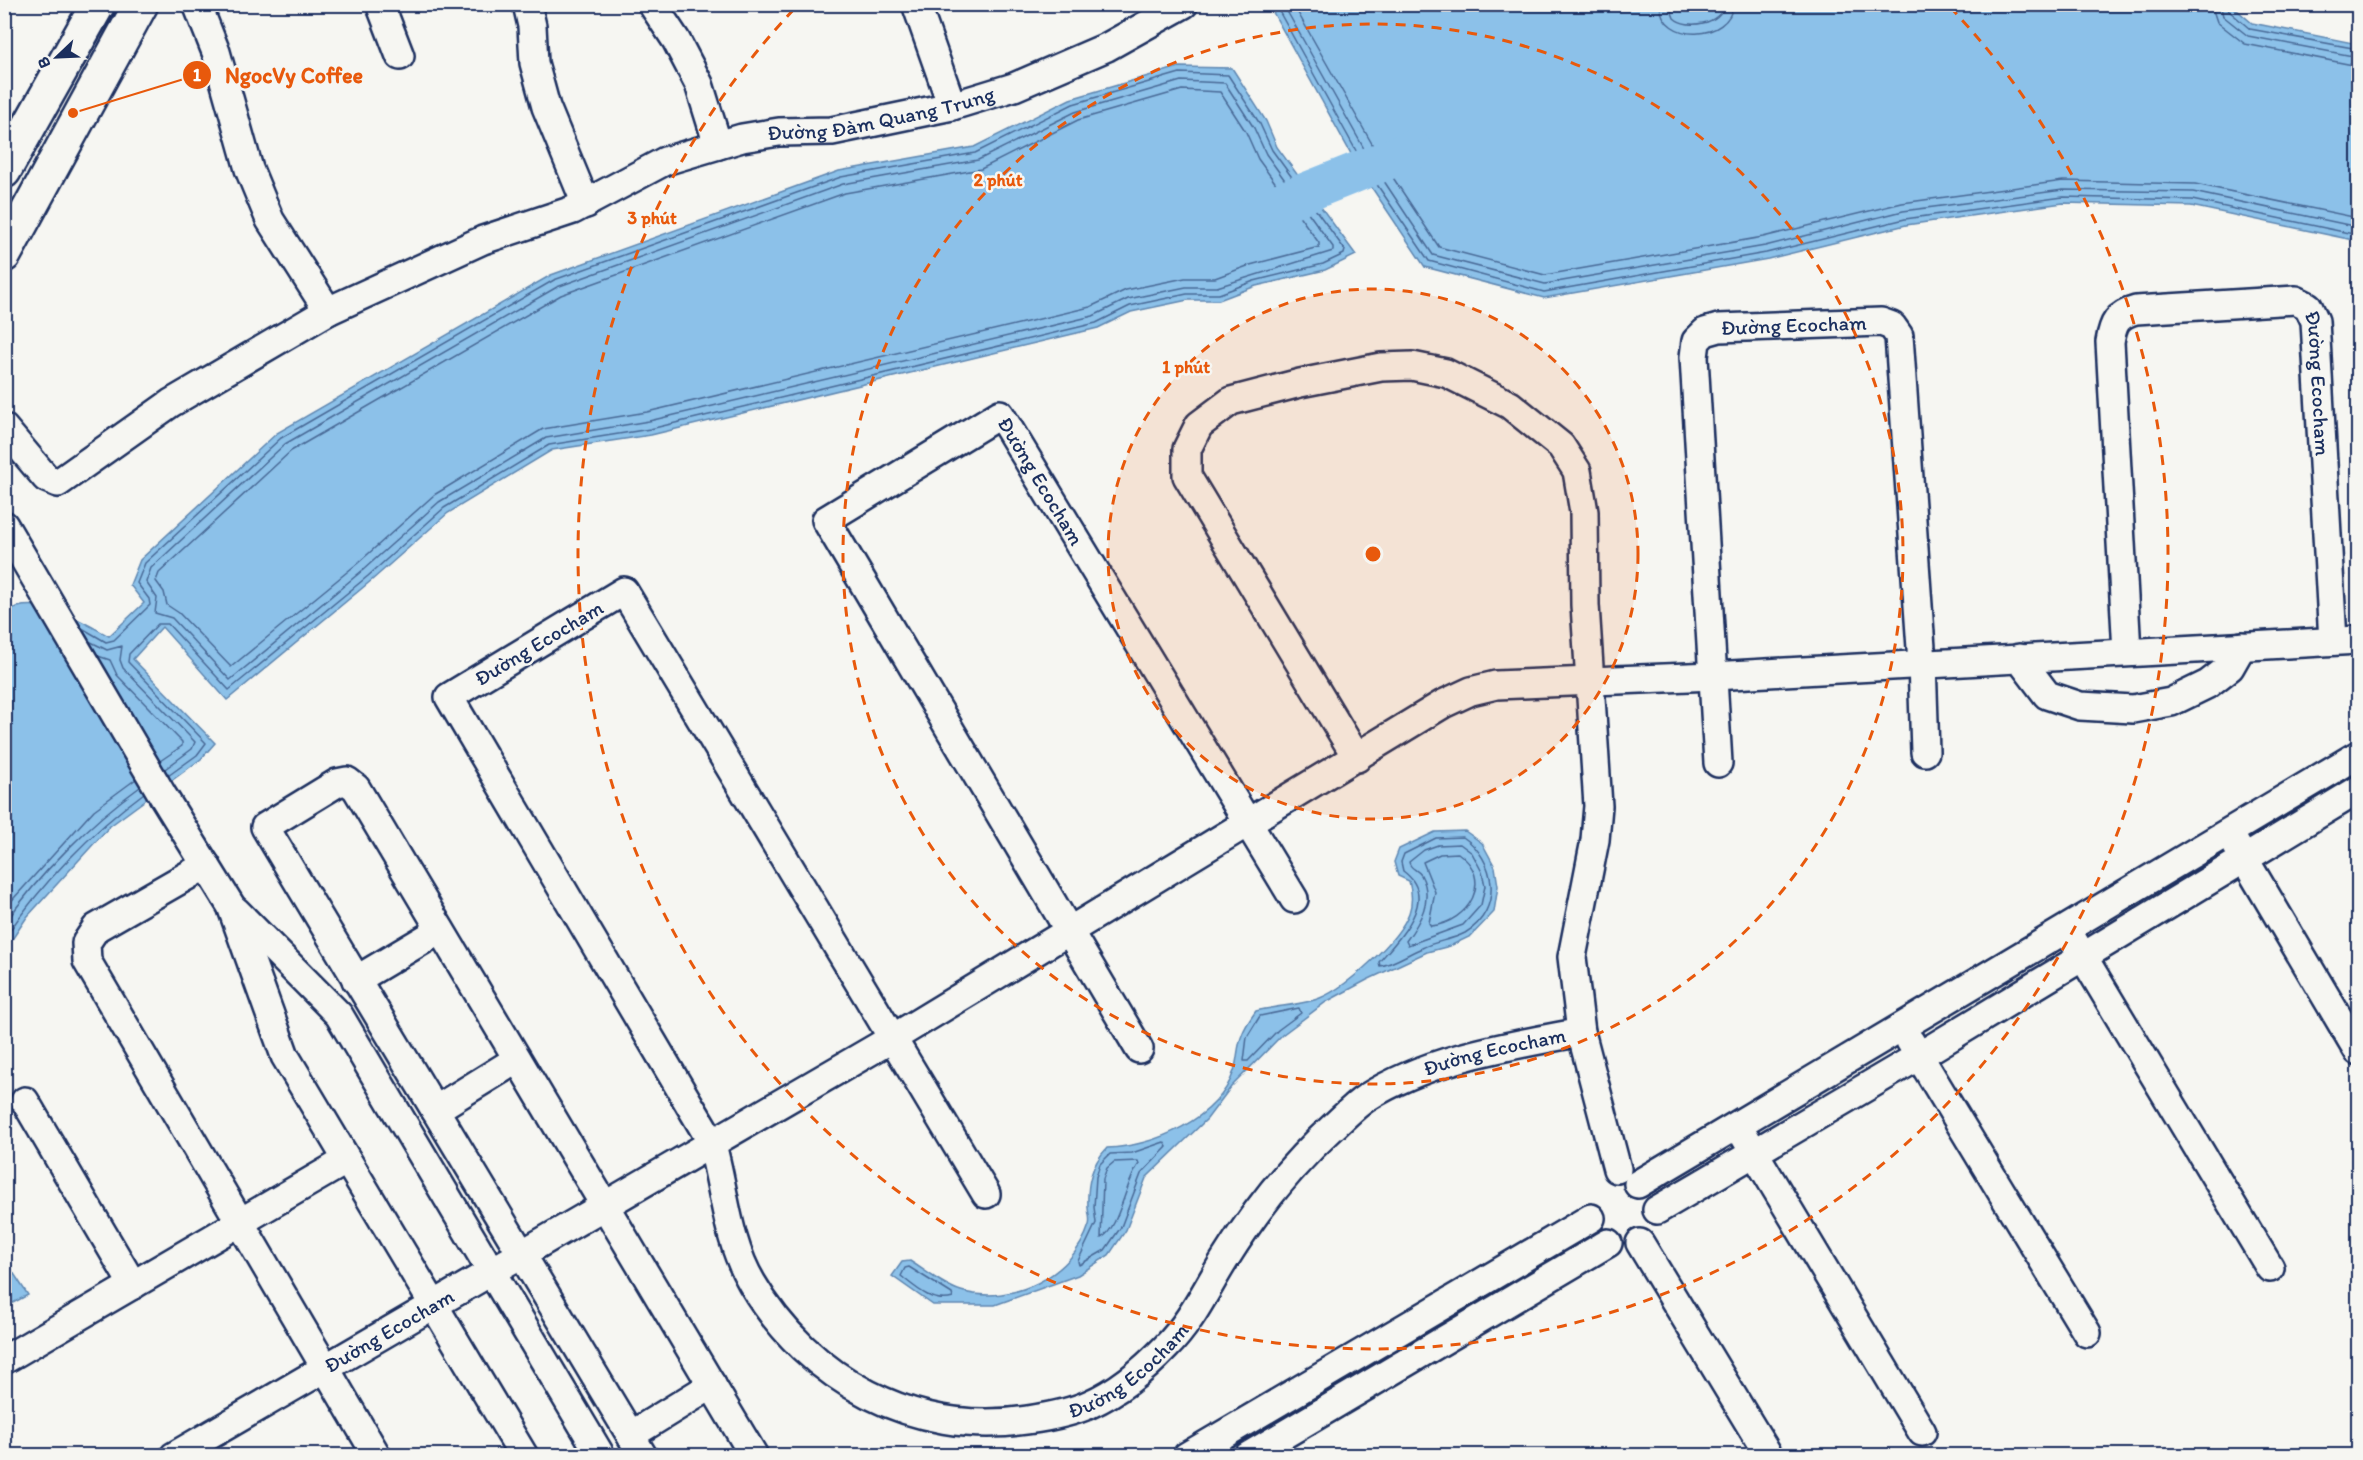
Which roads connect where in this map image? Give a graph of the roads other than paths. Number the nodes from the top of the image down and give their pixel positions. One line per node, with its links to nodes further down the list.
1 (98, 4): 12 (highway)
2 (141, 4): 14 (highway)
3 (380, 4): 9 (street)
4 (527, 4): 13 (street)
5 (652, 4): 11 (street)
6 (916, 4): 10 (street)
7 (1185, 4): 10 (street, Đường Đàm Quang Trung)
8 (201, 7): 15 (street)
9 (400, 56)
10 (952, 106): 11 (street, Đường Đàm Quang Trung)
11 (718, 146): 13 (street, Đường Đàm Quang Trung)
12 (4, 171)
13 (579, 207): 15 (street, Đường Đàm Quang Trung)
14 (4, 255)
15 (328, 311): 16 (street, Đường Đàm Quang Trung)
16 (4, 428)
17 (4, 525): 33 (street)
18 (2346, 641): 19 (street, Đường Ecocham); 20 (street, Đường Ecocham)
19 (2242, 646): 20 (street, Đường Ecocham); 21 (street)
20 (2127, 652): 21 (street, Đường Ecocham)
21 (2019, 658): 22 (street, Đường Ecocham)
22 (1922, 662): 23 (street, Đường Ecocham); 23 (street, Đường Ecocham); 25 (street, Đường Ecocham)
23 (1713, 676): 24 (street, Đường Ecocham); 28 (street, Đường Ecocham)
24 (1590, 681): 27 (street, Đường Ecocham); 27 (street); 42 (street, Đường Ecocham)
25 (1925, 752)
26 (2358, 755): 31 (street)
27 (1357, 758): 30 (street, Đường Ecocham)
28 (1718, 763)
29 (2358, 790): 32 (street)
30 (1249, 825): 34 (street, Đường Ecocham); 38 (street, Đường Ecocham); 38 (street, Đường Ecocham)
31 (2228, 833): 32 (street); 37 (street)
32 (2244, 859): 39 (street); 45 (street)
33 (206, 865): 35 (street); 59 (street)
34 (1293, 899)
35 (231, 906): 53 (street); 64 (street)
36 (440, 930): 40 (street); 40 (street); 47 (street)
37 (2067, 930): 39 (street); 41 (street)
38 (1069, 932): 43 (street, Đường Ecocham); 44 (street, Đường Ecocham)
39 (2083, 956): 46 (street); 63 (street)
40 (356, 980): 49 (street)
41 (1902, 1028): 46 (street); 50 (street)
42 (1581, 1032): 51 (street, Đường Ecocham); 54 (street, Đường Ecocham)
43 (893, 1038): 51 (street, Đường Ecocham); 51 (street, Đường Ecocham); 55 (street, Đường Ecocham)
44 (1139, 1049)
45 (2358, 1051)
46 (1919, 1056): 52 (street); 67 (street)
47 (516, 1060): 49 (street); 56 (street)
48 (25, 1101): 65 (street)
49 (435, 1110): 62 (street)
50 (1738, 1125): 52 (street); 54 (street)
51 (711, 1142): 56 (street, Đường Ecocham)
52 (1755, 1153): 57 (street); 71 (street)
53 (347, 1160): 59 (street); 66 (street)
54 (1614, 1183): 57 (street); 58 (street)
55 (986, 1194)
56 (603, 1205): 62 (street, Đường Ecocham); 70 (street)
57 (1657, 1210): 61 (street)
58 (1591, 1218): 60 (street); 78 (street)
59 (240, 1222): 65 (street); 69 (street)
60 (1608, 1243): 61 (street); 79 (street)
61 (1640, 1243): 80 (street)
62 (521, 1252): 64 (street, Đường Ecocham); 72 (street)
63 (2270, 1268)
64 (491, 1270): 66 (street, Đường Ecocham); 76 (street)
65 (133, 1285): 68 (street)
66 (434, 1304): 69 (street, Đường Ecocham); 75 (street)
67 (2087, 1333)
68 (4, 1360)
69 (325, 1367): 73 (street, Đường Ecocham); 74 (street)
70 (712, 1385): 72 (street); 77 (street)
71 (1922, 1432)
72 (637, 1445)
73 (174, 1455)
74 (377, 1455)
75 (524, 1455)
76 (601, 1455)
77 (754, 1455)
78 (1187, 1455)
79 (1248, 1455)
80 (1769, 1455)

